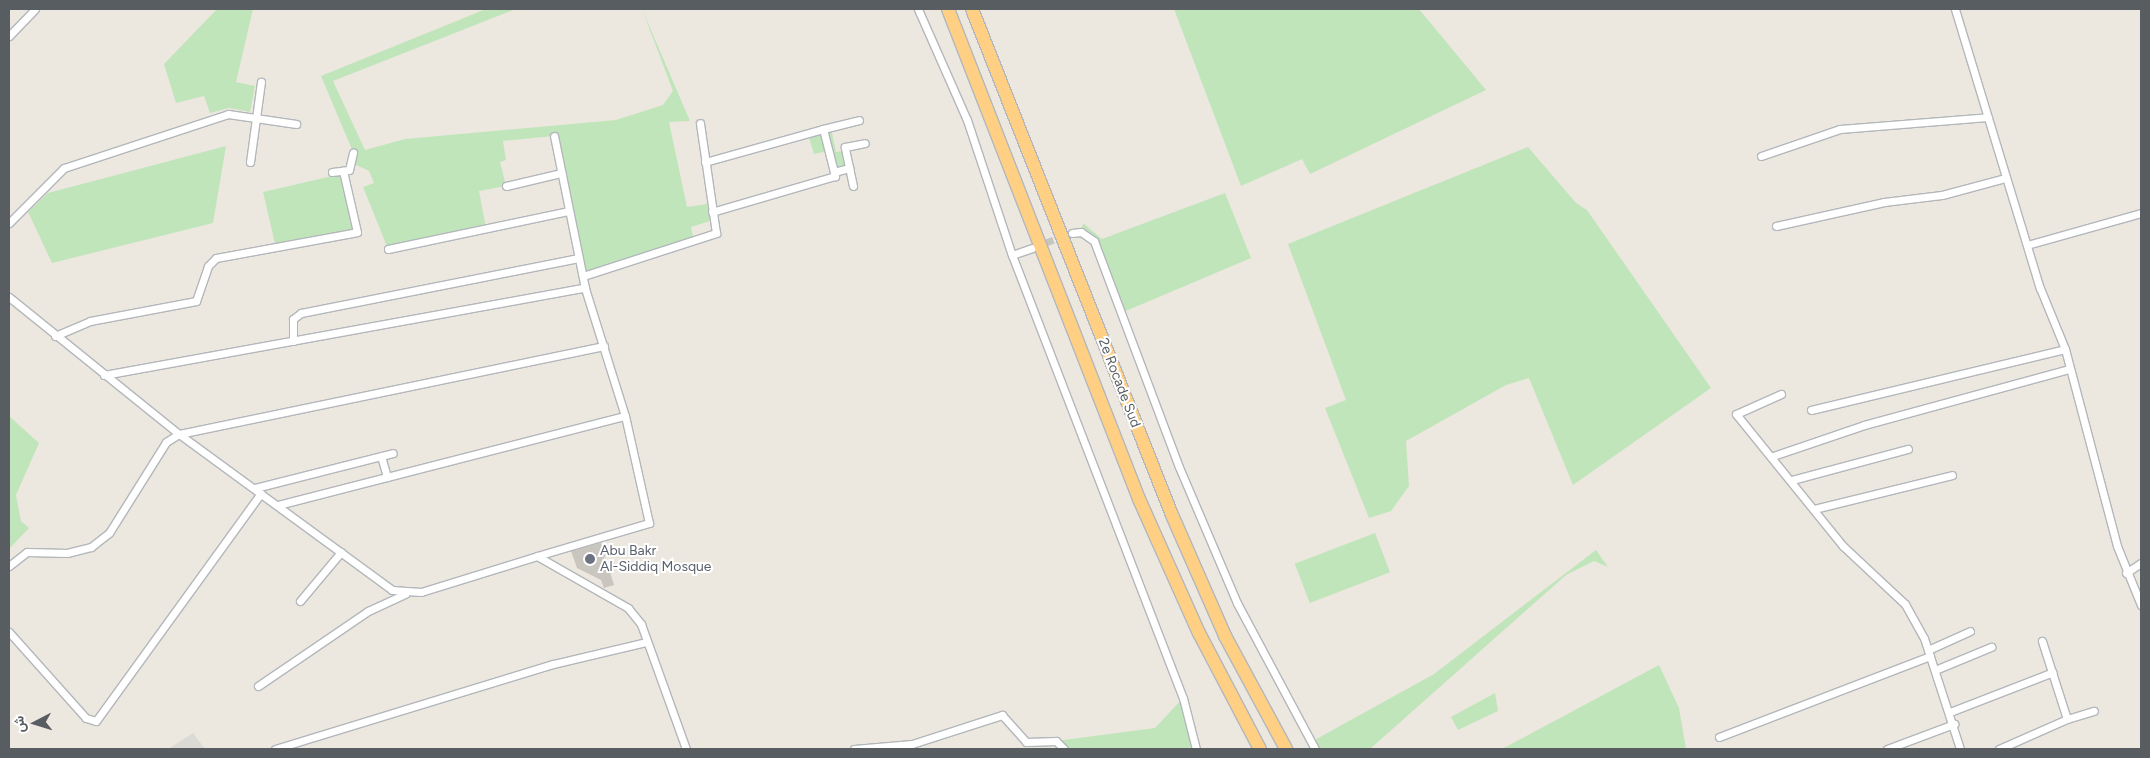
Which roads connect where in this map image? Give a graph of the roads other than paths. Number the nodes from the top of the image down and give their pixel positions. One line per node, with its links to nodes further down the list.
1 (35, 9): 6 (street)
2 (918, 9): 37 (street)
3 (948, 9): 90 (highway, 2e Rocade Sud)
4 (972, 9): 91 (highway, 2e Rocade Sud)
5 (1955, 9): 8 (street)
6 (9, 36)
7 (261, 82): 9 (street)
8 (1988, 117): 17 (street); 25 (street)
9 (256, 118): 12 (street); 18 (street); 31 (street)
10 (859, 120): 13 (street)
11 (700, 123): 19 (street)
12 (296, 124)
13 (823, 130): 19 (street); 23 (street)
14 (554, 136): 24 (street)
15 (865, 143): 20 (street)
16 (353, 152): 21 (street)
17 (1762, 156)
18 (250, 162)
19 (704, 162): 29 (street)
20 (849, 168): 23 (street); 27 (street)
21 (343, 171): 22 (street); 42 (street)
22 (332, 172)
23 (834, 172): 29 (street)
24 (561, 173): 26 (street); 28 (street)
25 (2005, 178): 32 (street); 34 (street)
26 (506, 186)
27 (853, 186)
28 (569, 211): 36 (street); 38 (street)
29 (712, 212): 39 (street)
30 (2141, 213): 34 (street)
31 (9, 223)
32 (1776, 226)
33 (1072, 232): 92 (street)
34 (2026, 244): 45 (street)
35 (1032, 248): 37 (street)
36 (388, 249)
37 (1012, 255): 89 (street)
38 (579, 258): 39 (street); 43 (street)
39 (583, 276): 40 (street)
40 (586, 288): 43 (street); 44 (street)
41 (9, 298): 42 (street)
42 (55, 336): 47 (street)
43 (293, 341): 47 (street)
44 (604, 346): 50 (street); 51 (street)
45 (2065, 349): 46 (street); 49 (street)
46 (2069, 369): 55 (street); 66 (street)
47 (104, 375): 51 (street)
48 (1781, 394): 55 (street)
49 (1810, 410)
50 (625, 416): 57 (street); 63 (street)
51 (179, 434): 59 (street); 65 (street)
52 (1908, 449): 58 (street)
53 (393, 452): 54 (street)
54 (381, 456): 57 (street); 59 (street)
55 (1772, 456): 58 (street)
56 (1952, 475): 61 (street)
57 (387, 477): 60 (street)
58 (1792, 480): 61 (street)
59 (258, 491): 60 (street); 71 (street)
60 (278, 506): 62 (street)
61 (1814, 508): 75 (street)
62 (341, 552): 67 (street); 68 (street)
63 (537, 556): 67 (street); 73 (street)
64 (2141, 563): 66 (street)
65 (9, 566)
66 (2126, 573): 69 (street)
67 (405, 594): 78 (street)
68 (300, 601)
69 (2141, 605)
70 (1970, 631): 75 (street)
71 (9, 632)
72 (2042, 641): 77 (street)
73 (646, 642): 85 (street); 86 (street)
74 (1991, 647): 76 (street)
75 (1929, 653): 76 (street); 83 (street)
76 (1935, 670): 80 (street)
77 (2053, 672): 80 (street); 81 (street)
78 (258, 686)
79 (2094, 710): 81 (street)
80 (1950, 712): 82 (street)
81 (2067, 719): 95 (street)
82 (1954, 724): 93 (street); 94 (street)
83 (1718, 737)
84 (1027, 746): 87 (street); 88 (street)
85 (275, 749)
86 (686, 749)
87 (854, 749)
88 (1064, 749)
89 (1196, 749)
90 (1260, 749)
91 (1286, 749)
92 (1315, 749)
93 (1887, 749)
94 (1960, 749)
95 (1999, 749)

